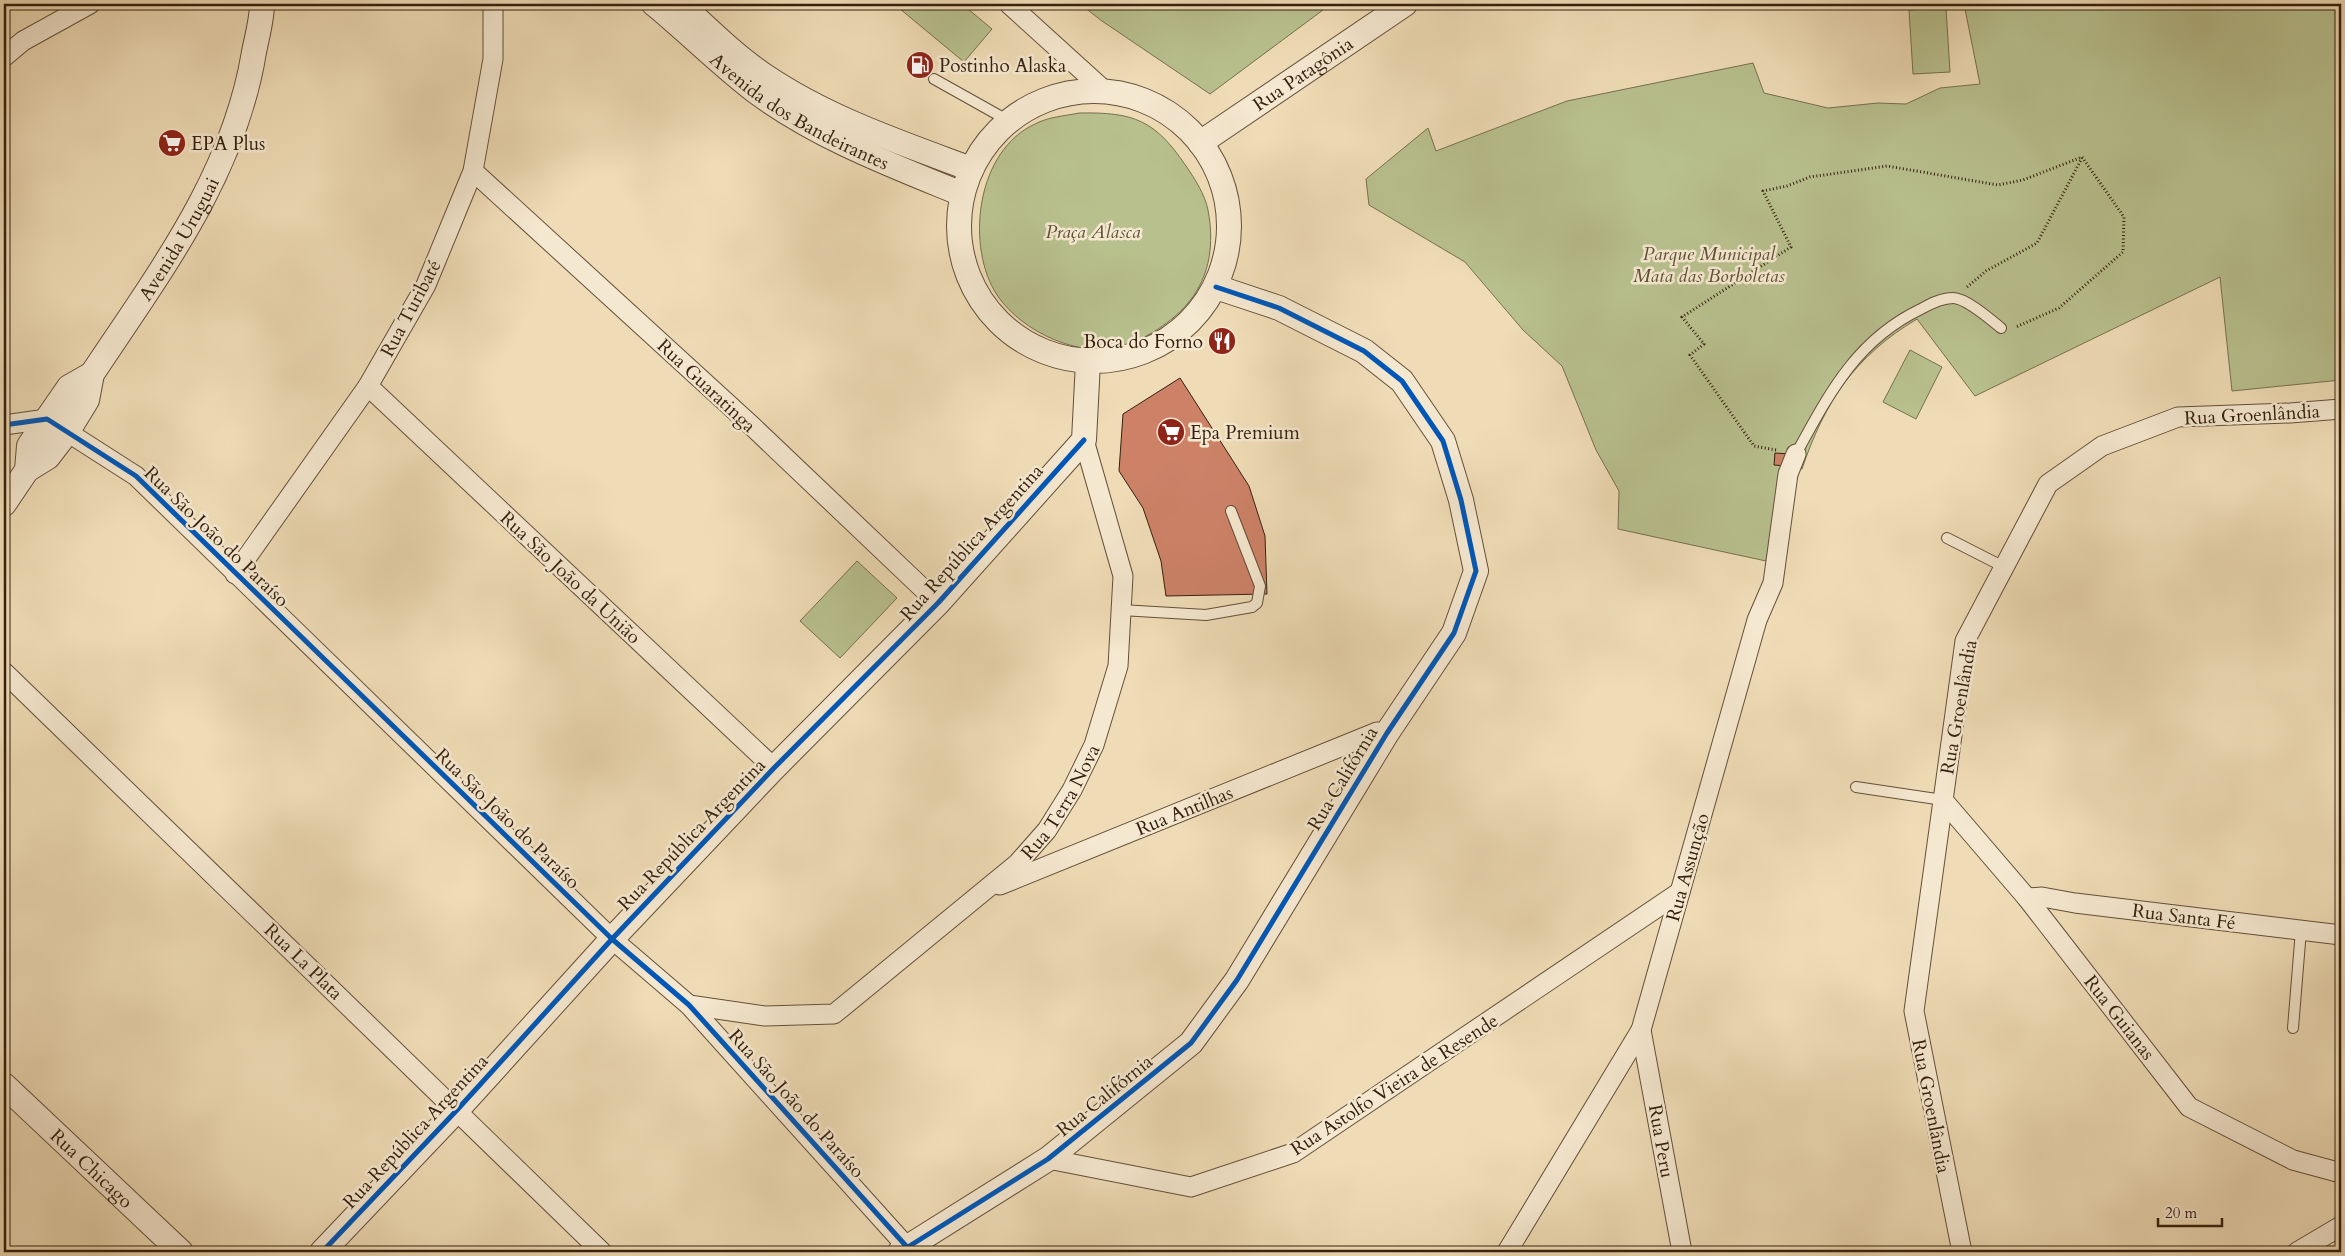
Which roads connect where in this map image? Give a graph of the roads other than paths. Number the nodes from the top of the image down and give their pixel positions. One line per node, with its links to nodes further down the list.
1 (90, 4): 8 (street)
2 (494, 4): 14 (street, Rua Turibaté)
3 (654, 4): 15 (street, Avenida dos Bandeirantes)
4 (681, 4): 13 (street, Avenida dos Bandeirantes)
5 (1009, 4): 10 (street)
6 (1405, 4): 12 (street, Rua Patagônia)
7 (258, 5): 19 (street, Avenida Uruguai)
8 (4, 57)
9 (934, 79): 11 (lane)
10 (1106, 92): 11 (street); 12 (street)
11 (1009, 121): 13 (street)
12 (1200, 143): 16 (street)
13 (971, 169): 15 (street)
14 (473, 170): 20 (street, Rua Turibaté); 33 (street, Rua Guaratinga)
15 (962, 194): 18 (street)
16 (1216, 287): 18 (street); 36 (street, Rua Califórnia)
17 (2001, 328): 26 (lane)
18 (1088, 362): 25 (street, Rua Terra Nova)
19 (92, 374): 22 (street, Avenida Uruguai); 24 (street, Avenida Uruguai)
20 (368, 386): 32 (street, Rua Turibaté); 37 (street, Rua São João da União)
21 (2341, 409): 31 (street, Rua Groenlândia)
22 (47, 419): 23 (street); 24 (street, Rua São João do Paraíso); 27 (street, Avenida Uruguai)
23 (4, 425)
24 (68, 431): 27 (street, Avenida Uruguai); 32 (street, Rua São João do Paraíso)
25 (1084, 440): 33 (street, Rua República Argentina); 34 (street, Rua Terra Nova)
26 (1796, 454): 41 (street, Rua Assunção)
27 (27, 470): 28 (street, Avenida Uruguai)
28 (4, 504)
29 (1231, 510): 34 (lane)
30 (1947, 538): 31 (lane)
31 (2004, 566): 39 (street, Rua Groenlândia)
32 (235, 574): 45 (street, Rua São João do Paraíso)
33 (938, 603): 37 (street, Rua República Argentina)
34 (1122, 610): 40 (street, Rua Terra Nova)
35 (4, 672): 50 (street, Rua La Plata)
36 (1387, 733): 40 (street, Rua Antilhas); 51 (street, Rua Califórnia)
37 (774, 768): 45 (street, Rua República Argentina)
38 (1856, 787): 39 (lane)
39 (1943, 800): 42 (street, Rua Guianas); 60 (street, Rua Groenlândia)
40 (983, 892): 46 (street, Rua Terra Nova)
41 (1680, 892): 48 (street, Rua Assunção); 51 (street, Rua Astolfo Vieira de Resende)
42 (2027, 898): 43 (street, Rua Santa Fé); 52 (street, Rua Guianas)
43 (2301, 930): 44 (street, Rua Santa Fé); 47 (lane)
44 (2341, 935)
45 (612, 939): 46 (street, Rua São João do Paraíso); 50 (street, Rua República Argentina)
46 (689, 1005): 54 (street, Rua São João do Paraíso)
47 (2293, 1028)
48 (1642, 1030): 58 (street, Rua Assunção); 59 (street, Rua Peru)
49 (4, 1085): 55 (street, Rua Chicago)
50 (457, 1110): 56 (street, Rua República Argentina); 57 (street, Rua La Plata)
51 (1048, 1160): 54 (street, Rua Califórnia)
52 (2341, 1172)
53 (2341, 1226): 61 (street)
54 (903, 1250)
55 (182, 1252)
56 (322, 1252)
57 (602, 1252)
58 (1507, 1252)
59 (1682, 1252)
60 (1962, 1252)
61 (2297, 1252)

